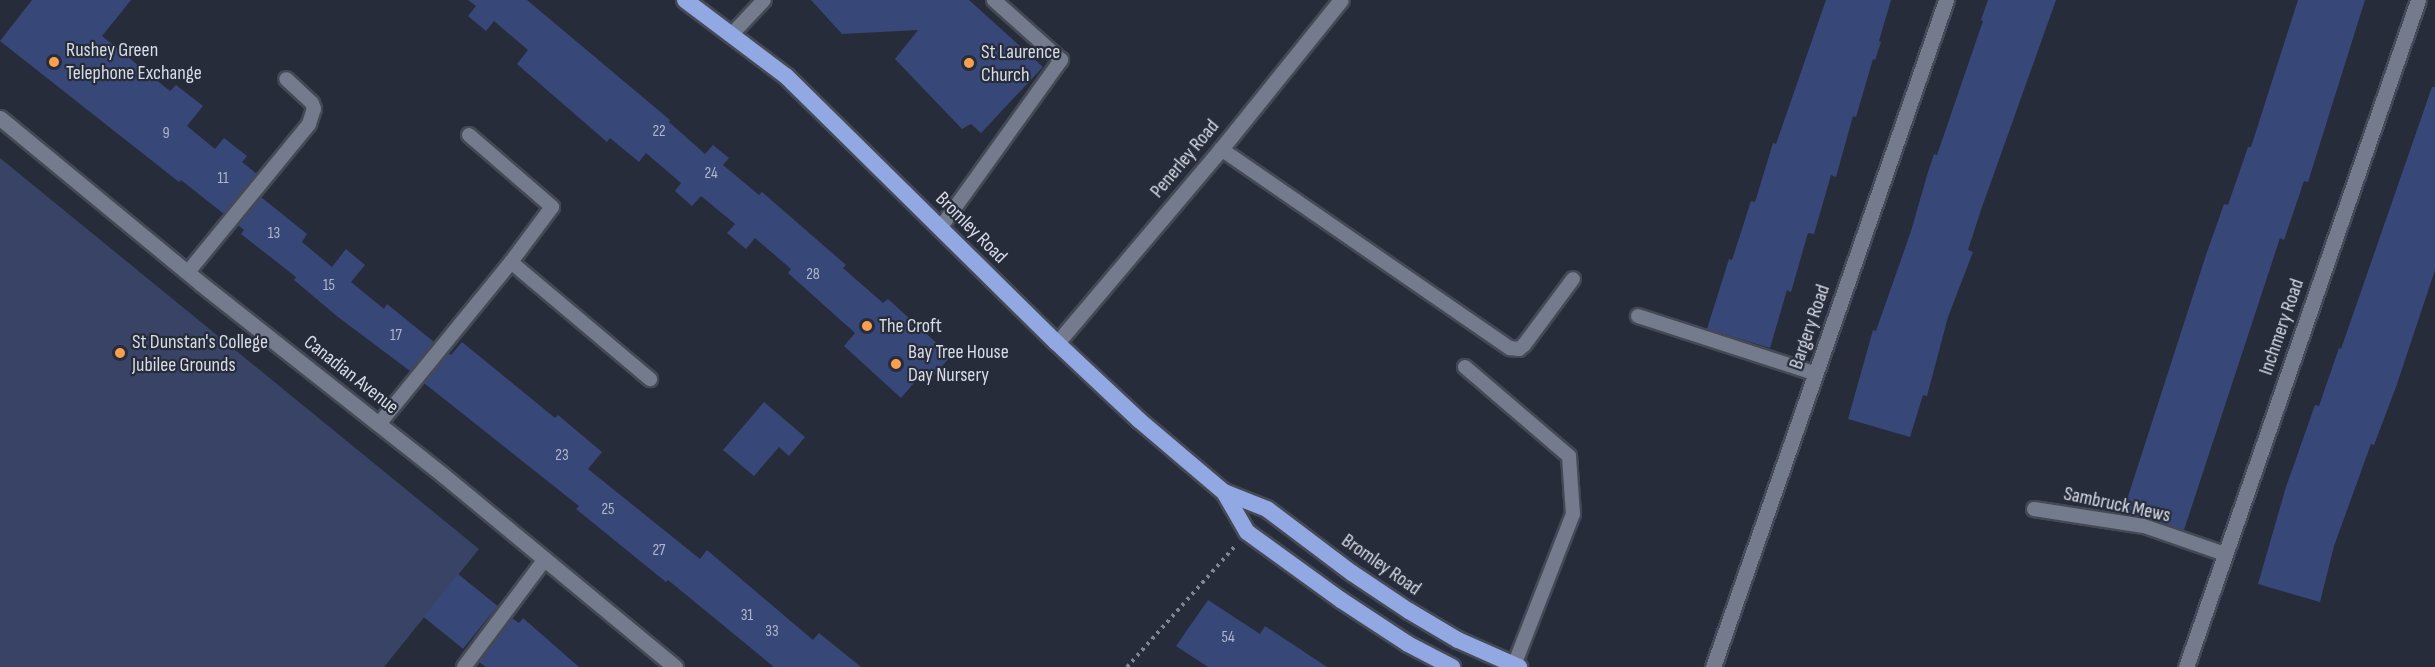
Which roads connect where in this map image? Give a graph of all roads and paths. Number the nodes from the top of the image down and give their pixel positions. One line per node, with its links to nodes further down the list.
1 (686, 0): 7 (highway, Bromley Road)
2 (764, 0): 7 (lane)
3 (994, 0): 12 (lane)
4 (1341, 0): 11 (street, Penerley Road)
5 (1946, 0): 19 (street, Bargery Road)
6 (2418, 0): 25 (street, Inchmery Road)
7 (733, 33): 12 (highway, Bromley Road)
8 (286, 79): 14 (lane)
9 (0, 118): 14 (street, Canadian Avenue)
10 (469, 135): 13 (lane)
11 (1221, 149): 15 (lane); 17 (street, Penerley Road)
12 (941, 228): 17 (highway, Bromley Road)
13 (511, 262): 20 (lane); 21 (lane)
14 (188, 272): 21 (street, Canadian Avenue)
15 (1573, 279)
16 (1638, 316): 19 (lane)
17 (1057, 343): 22 (highway, Bromley Road)
18 (1465, 367): 27 (lane)
19 (1816, 374): 32 (street, Bargery Road)
20 (650, 379)
21 (379, 424): 26 (street, Canadian Avenue)
22 (1224, 492): 24 (highway, Bromley Road); 27 (highway, Bromley Road)
23 (2034, 509): 25 (lane, Sambruck Mews)
24 (1248, 532): 30 (path); 31 (highway, Bromley Road)
25 (2225, 554): 33 (street, Inchmery Road)
26 (545, 559): 28 (lane); 29 (street, Canadian Avenue)
27 (1516, 666)
28 (464, 667)
29 (675, 667)
30 (1127, 667)
31 (1452, 667)
32 (1713, 667)
33 (2186, 667)

